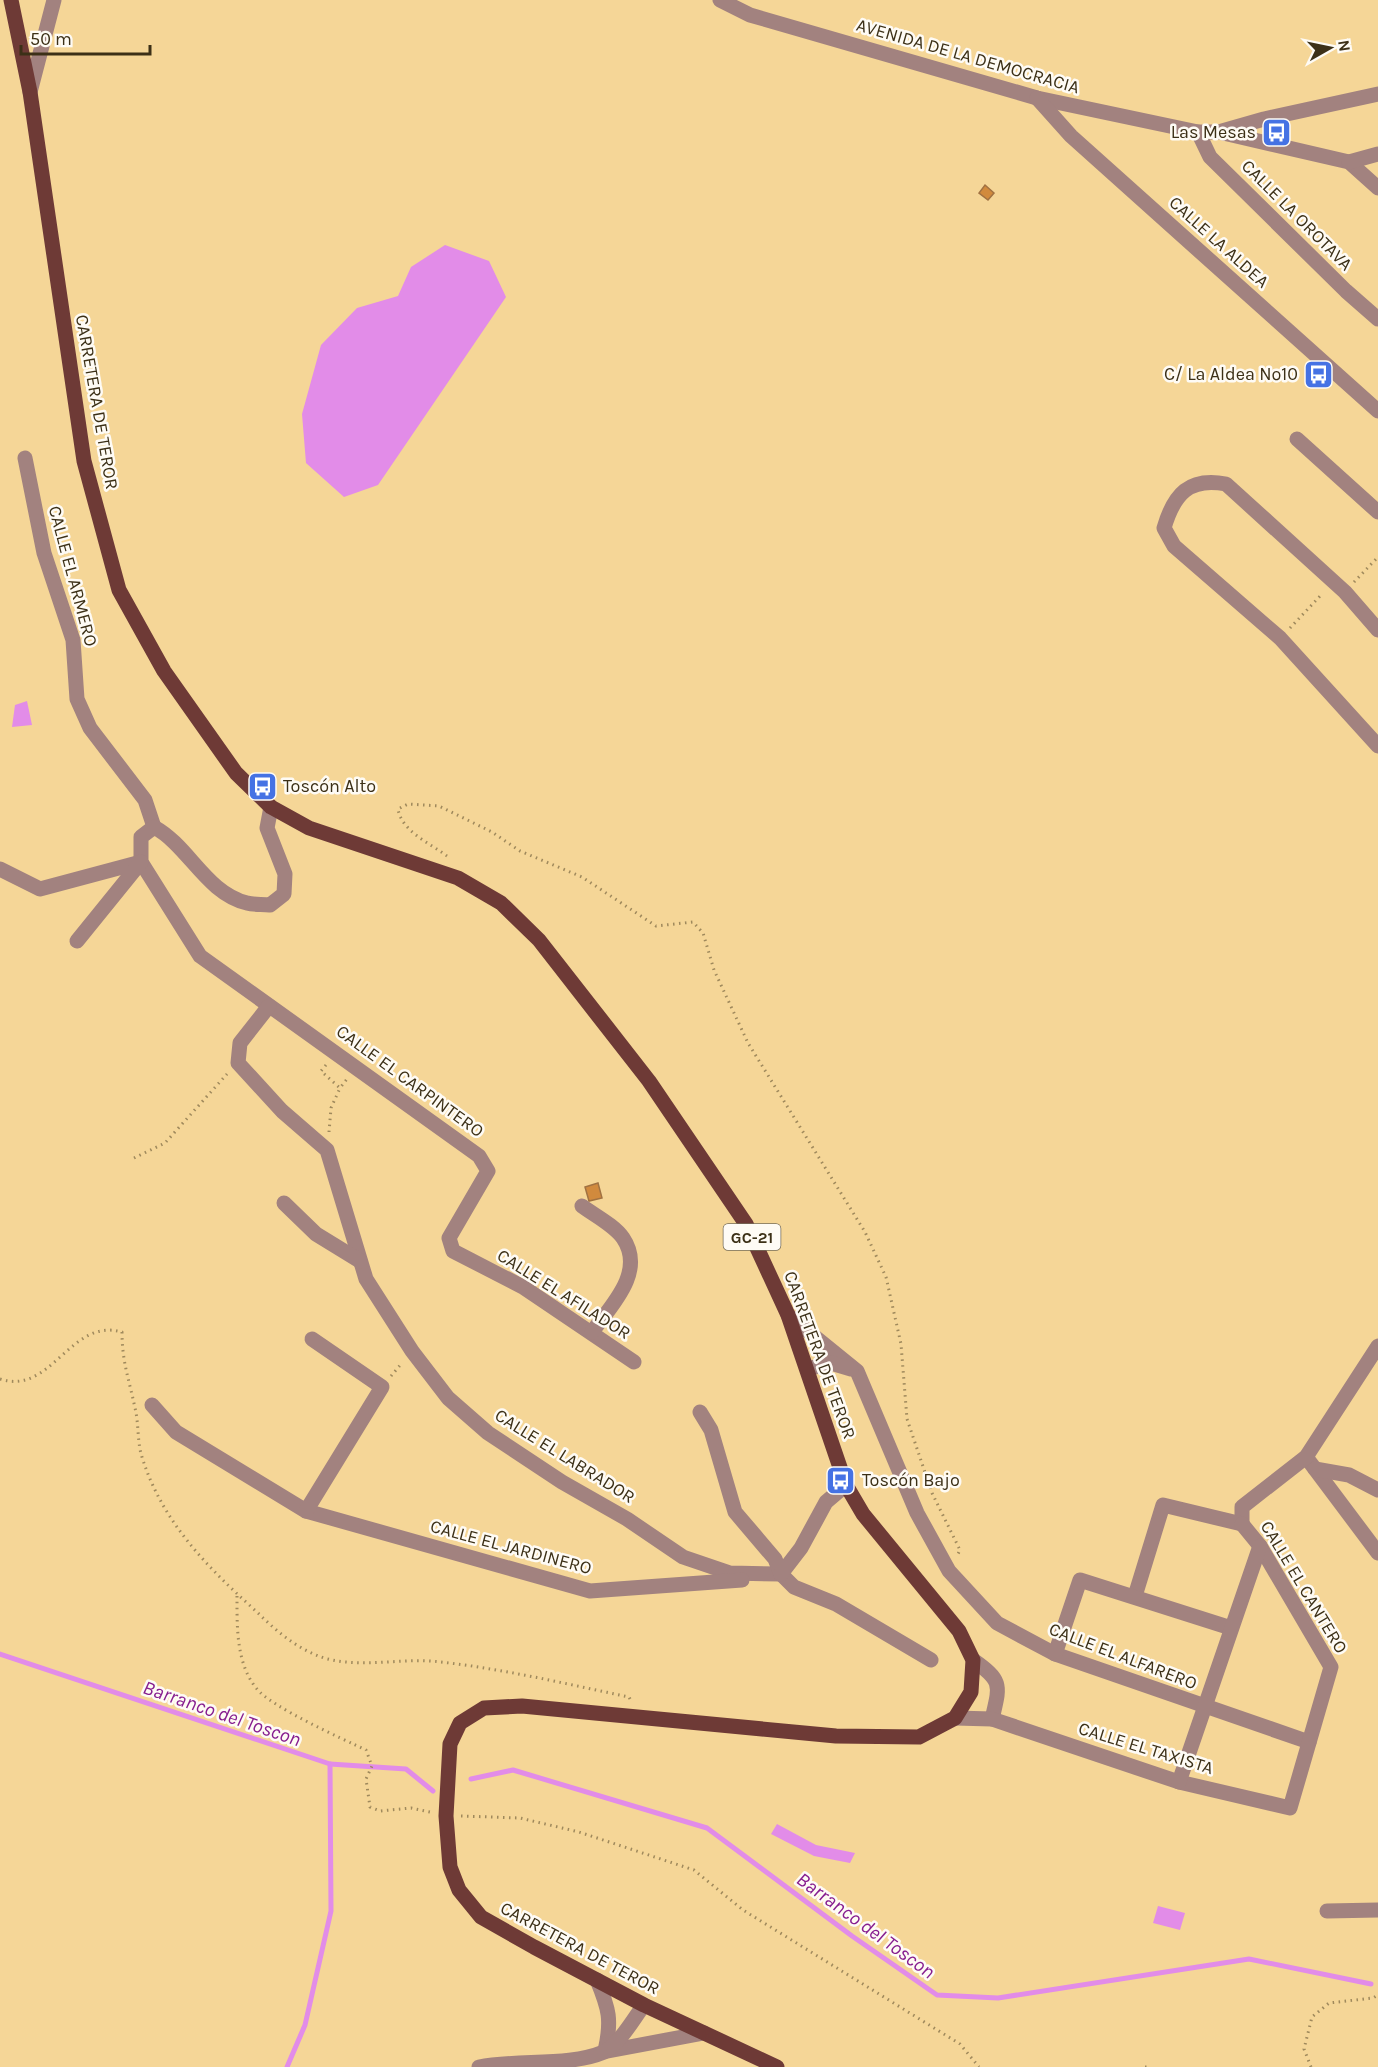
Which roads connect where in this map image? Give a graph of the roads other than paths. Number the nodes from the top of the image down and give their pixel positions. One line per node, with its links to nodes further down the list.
1 (11, 0): 4 (main road, CARRETERA DE TEROR / GC-21)
2 (54, 0): 4 (street)
3 (720, 0): 6 (street, AVENIDA DE LA DEMOCRACIA)
4 (30, 92): 19 (main road, CARRETERA DE TEROR / GC-21)
5 (1378, 94): 8 (street)
6 (1037, 99): 7 (street, AVENIDA DE LA DEMOCRACIA); 13 (street, CALLE LA ALDEA)
7 (1198, 132): 8 (street, AVENIDA DE LA DEMOCRACIA); 12 (street, CALLE LA OROTAVA)
8 (1219, 132): 10 (street, AVENIDA DE LA DEMOCRACIA)
9 (1378, 154): 10 (street)
10 (1349, 162): 11 (street, AVENIDA DE LA DEMOCRACIA)
11 (1378, 188)
12 (1378, 319)
13 (1378, 411)
14 (1297, 439): 16 (street)
15 (25, 458): 20 (street, CALLE EL ARMERO)
16 (1378, 513)
17 (1378, 630): 18 (street)
18 (1378, 746)
19 (271, 807): 20 (street); 29 (main road, CARRETERA DE TEROR / GC-21)
20 (154, 826): 21 (street)
21 (141, 862): 22 (street); 23 (street); 24 (street)
22 (0, 869)
23 (77, 941)
24 (268, 1006): 27 (street, CALLE EL CARPINTERO); 28 (street, CALLE EL LABRADOR)
25 (284, 1203): 28 (street)
26 (582, 1206): 30 (street)
27 (449, 1238): 30 (street, CALLE EL AFILADOR)
28 (360, 1261): 46 (street, CALLE EL LABRADOR)
29 (788, 1316): 35 (main road, CARRETERA DE TEROR / GC-21); 36 (street, CALLE EL ALFARERO)
30 (592, 1332): 33 (street, CALLE EL AFILADOR)
31 (312, 1339): 42 (street)
32 (1378, 1346): 34 (street)
33 (634, 1362)
34 (1373, 1363): 39 (street)
35 (807, 1369): 36 (street); 40 (main road, CARRETERA DE TEROR / GC-21)
36 (857, 1371): 49 (street, CALLE EL ALFARERO)
37 (152, 1405): 42 (street, CALLE EL JARDINERO)
38 (700, 1412): 46 (street)
39 (1310, 1463): 41 (street); 43 (street); 45 (street)
40 (846, 1485): 46 (street); 51 (main road, CARRETERA DE TEROR / GC-21)
41 (1378, 1490)
42 (306, 1511): 46 (street, CALLE EL JARDINERO)
43 (1242, 1524): 44 (street, CALLE EL CANTERO); 47 (street)
44 (1260, 1546): 48 (street); 55 (street, CALLE EL CANTERO)
45 (1378, 1553)
46 (781, 1574): 50 (street)
47 (1135, 1596): 48 (street); 49 (street)
48 (1231, 1628): 52 (street)
49 (1055, 1654): 52 (street, CALLE EL ALFARERO)
50 (931, 1660)
51 (973, 1660): 53 (main road); 54 (street)
52 (1204, 1708): 55 (street, CALLE EL ALFARERO); 56 (street)
53 (955, 1718): 54 (street, CALLE EL TAXISTA); 60 (main road, CARRETERA DE TEROR)
54 (992, 1719): 56 (street, CALLE EL TAXISTA)
55 (1309, 1742): 57 (street, CALLE EL CANTERO)
56 (1179, 1782): 57 (street, CALLE EL TAXISTA)
57 (1290, 1808)
58 (1378, 1910): 59 (street)
59 (1327, 1911)
60 (597, 1980): 61 (main road, CARRETERA DE TEROR); 63 (street)
61 (644, 2005): 62 (main road, CARRETERA DE TEROR); 63 (street)
62 (704, 2033): 63 (street); 65 (main road, CARRETERA DE TEROR)
63 (605, 2051): 64 (street)
64 (479, 2067)
65 (777, 2067)

